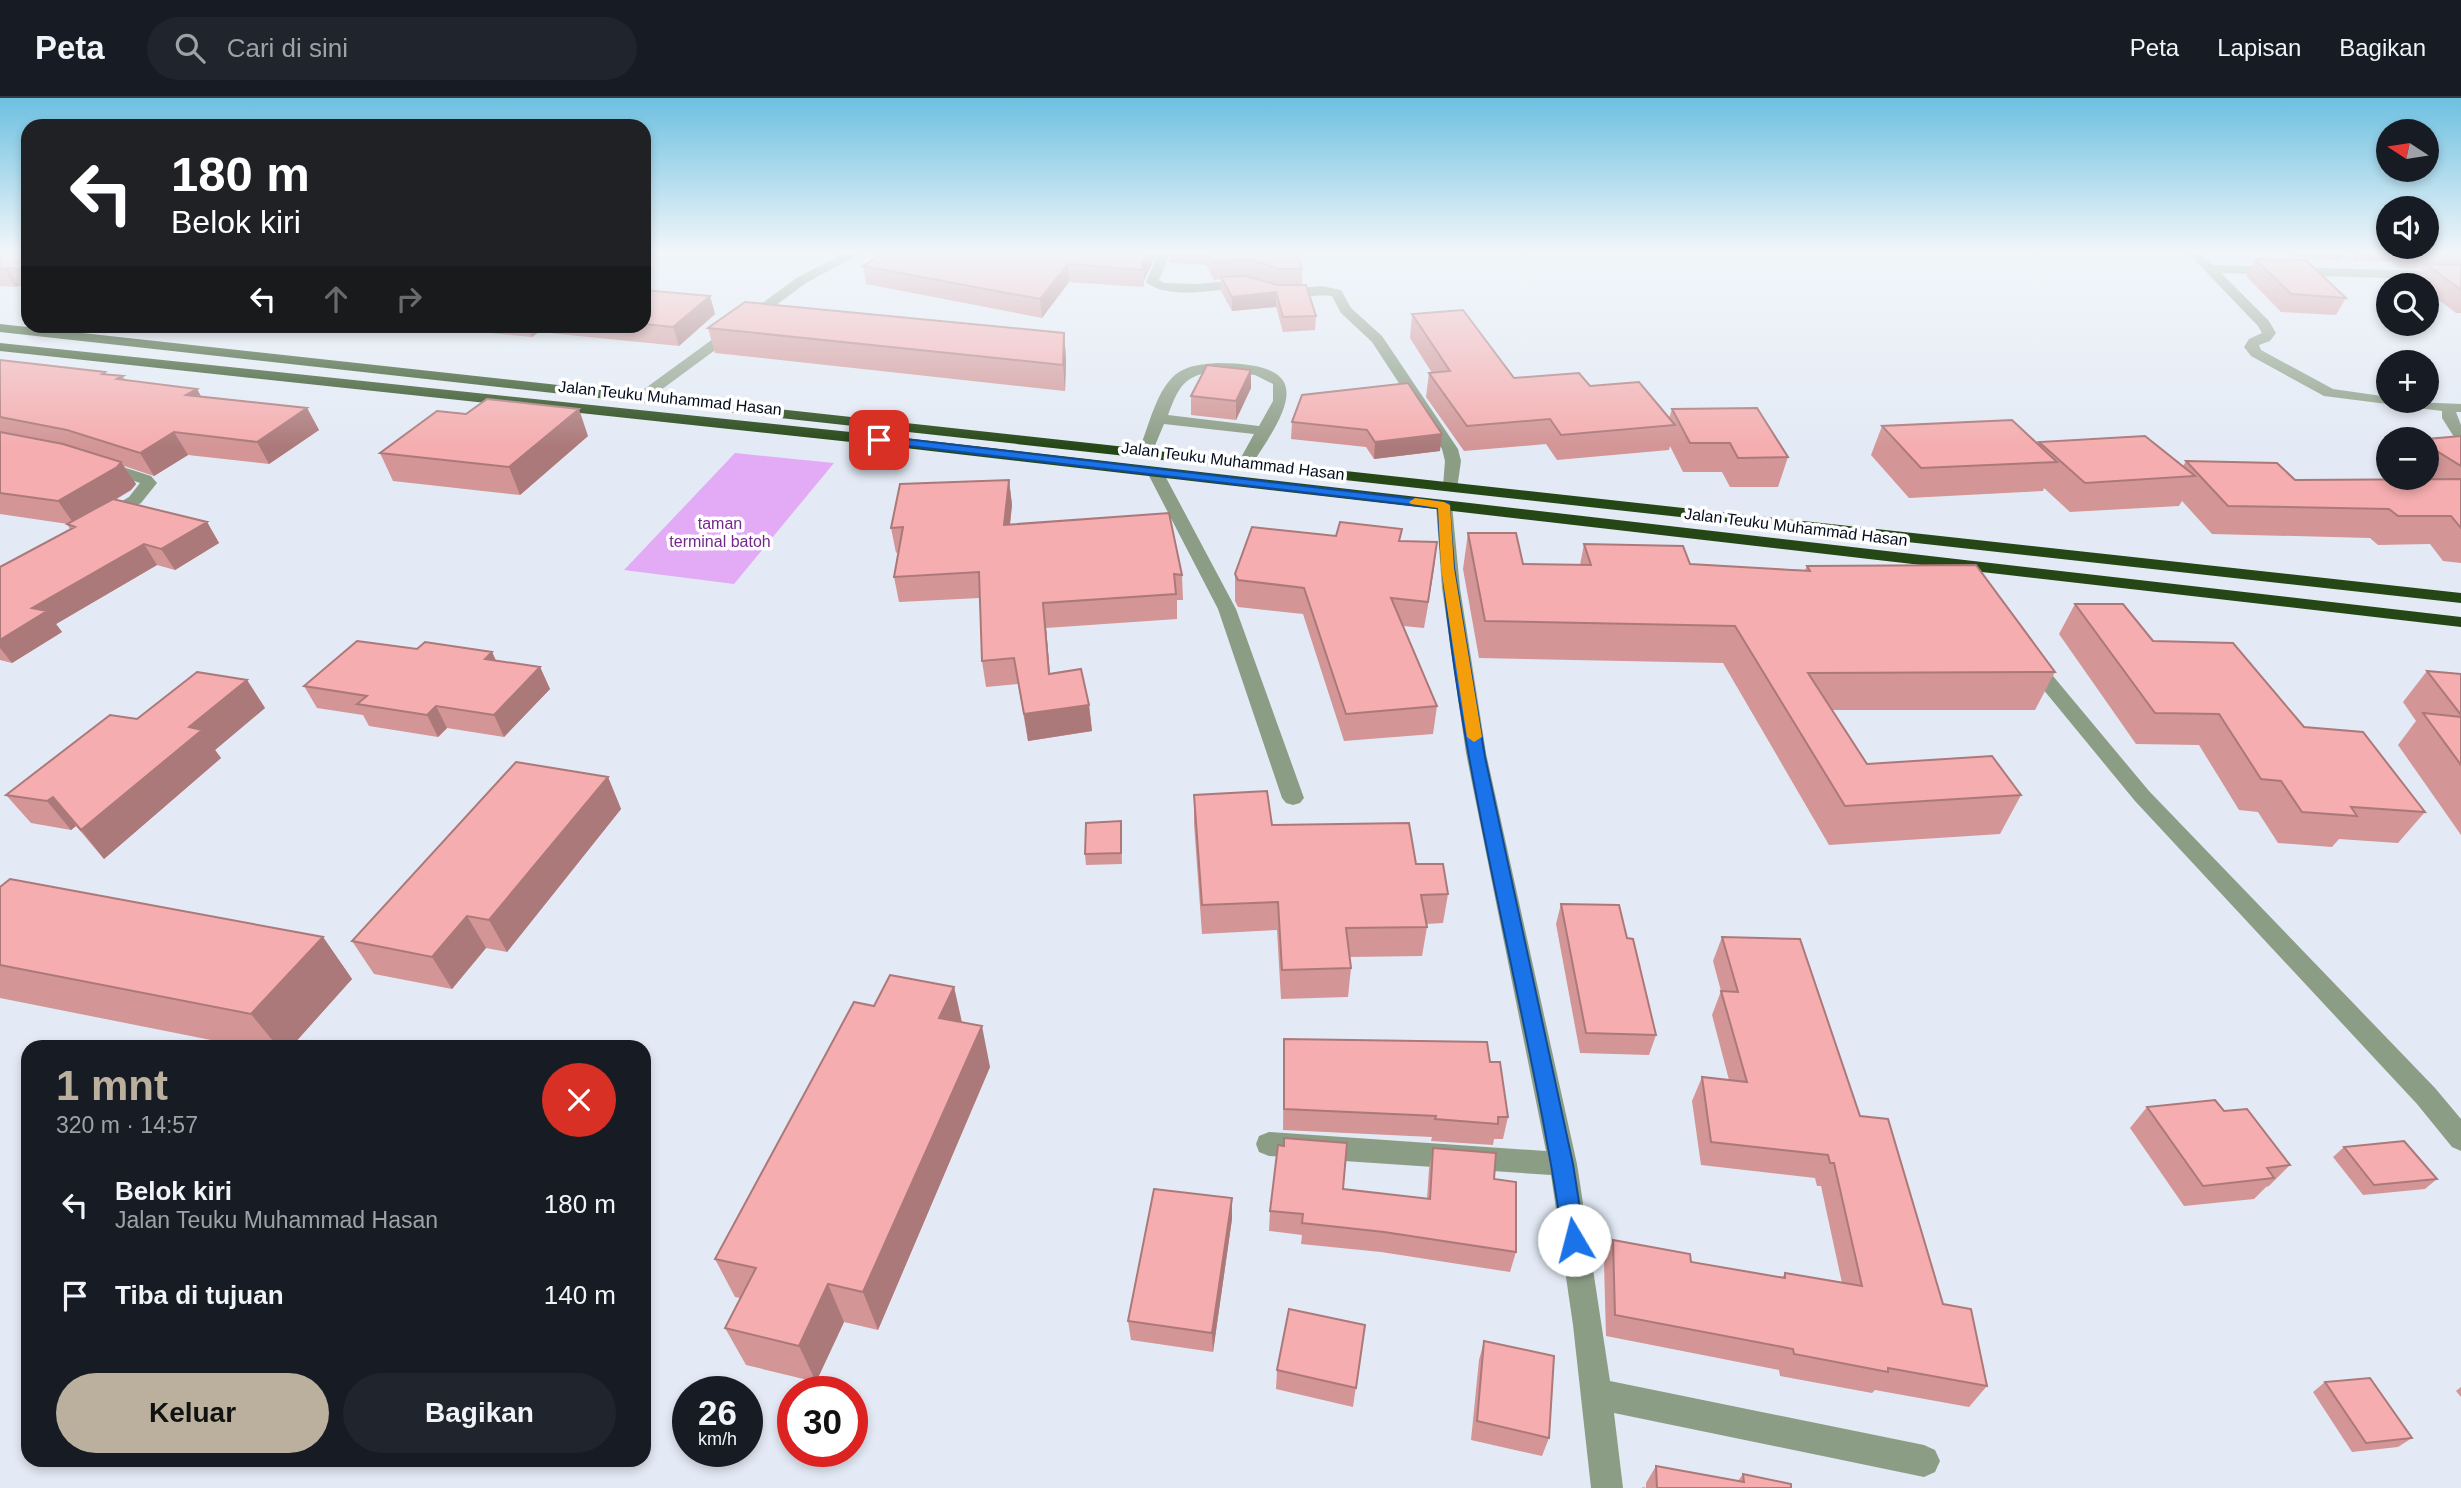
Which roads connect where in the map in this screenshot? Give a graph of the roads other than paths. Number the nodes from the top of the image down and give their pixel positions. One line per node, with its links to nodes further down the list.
1 (753, 317): 8 (street)
2 (1353, 317): 25 (street)
3 (2257, 317): 9 (street)
4 (0, 328): 5 (highway, Jalan Teuku Muhammad Hasan)
5 (21, 330)
6 (46, 333): 8 (highway, Jalan Teuku Muhammad Hasan)
7 (0, 347): 15 (highway, Jalan Teuku Muhammad Hasan)
8 (641, 398): 10 (highway, Jalan Teuku Muhammad Hasan)
9 (2376, 399)
10 (675, 402): 12 (highway, Jalan Teuku Muhammad Hasan); 15 (highway)
11 (2439, 406): 13 (street)
12 (723, 407): 14 (highway, Jalan Teuku Muhammad Hasan); 17 (highway)
13 (2457, 408): 20 (street)
14 (753, 410): 18 (highway); 21 (highway, Jalan Teuku Muhammad Hasan)
15 (659, 416): 17 (highway, Jalan Teuku Muhammad Hasan)
16 (1160, 419): 19 (street); 19 (street); 21 (street)
17 (707, 422): 18 (highway, Jalan Teuku Muhammad Hasan)
18 (736, 425): 24 (highway, Jalan Teuku Muhammad Hasan)
19 (1264, 431): 23 (street)
20 (2461, 437)
21 (1146, 452): 23 (highway, Jalan Teuku Muhammad Hasan)
22 (81, 460): 26 (street)
23 (1246, 463): 25 (highway, Jalan Teuku Muhammad Hasan)
24 (1155, 472): 25 (highway, Jalan Teuku Muhammad Hasan); 34 (street)
25 (1448, 495): 27 (highway, Jalan Teuku Muhammad Hasan); 28 (highway, Jalan Teuku Muhammad Hasan); 37 (street)
26 (90, 526)
27 (2122, 560): 30 (highway); 31 (highway, Jalan Teuku Muhammad Hasan)
28 (1950, 564): 29 (street); 30 (highway, Jalan Teuku Muhammad Hasan)
29 (1968, 585)
30 (2139, 585): 32 (highway, Jalan Teuku Muhammad Hasan)
31 (2461, 598)
32 (2461, 622)
33 (2020, 648): 35 (street)
34 (1293, 798)
35 (2461, 1139)
36 (1269, 1144): 37 (street)
37 (1563, 1164): 38 (street)
38 (1597, 1394): 39 (street); 40 (street)
39 (1924, 1461)
40 (1607, 1488)

